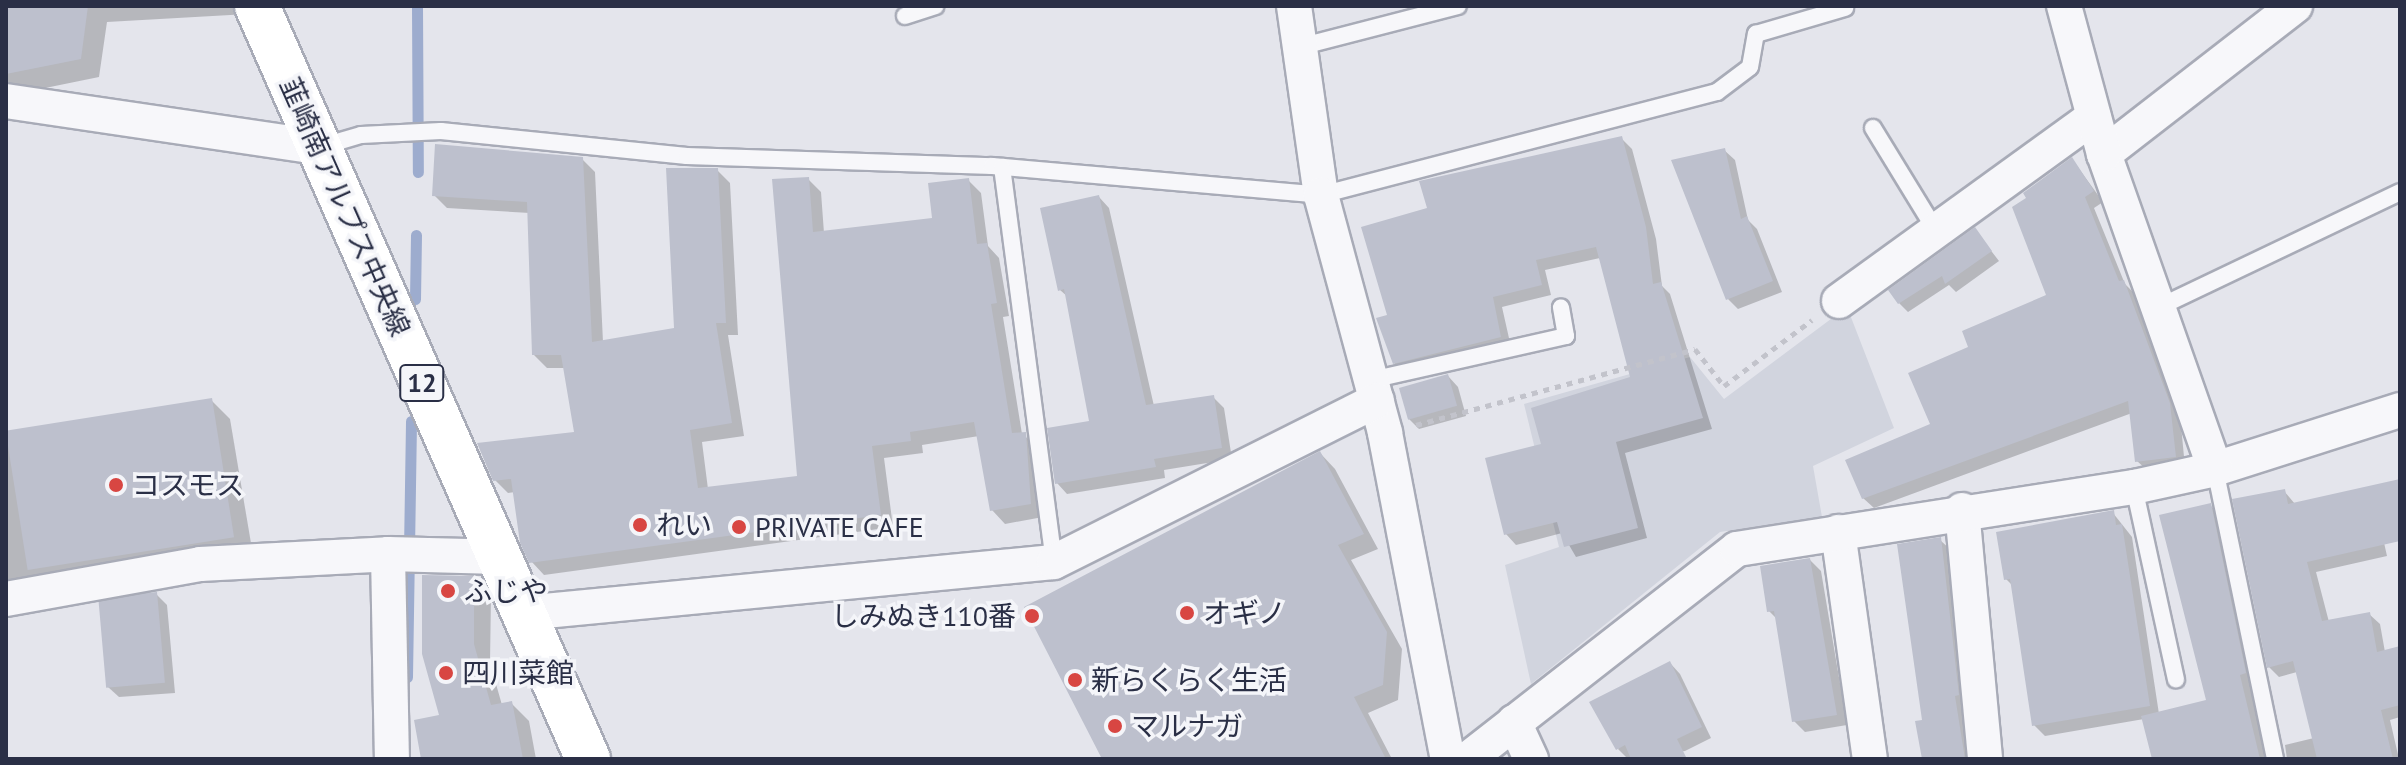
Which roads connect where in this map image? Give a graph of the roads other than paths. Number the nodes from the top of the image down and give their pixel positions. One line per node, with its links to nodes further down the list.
1 (257, 6): 13 (main road, 韮崎南アルプス中央線 / 12)
2 (935, 6): 8 (lane)
3 (1294, 6): 9 (street)
4 (1458, 6): 9 (lane)
5 (2064, 6): 11 (street)
6 (2295, 6): 14 (street)
7 (1845, 8): 17 (lane)
8 (905, 16)
9 (1303, 46): 17 (street)
10 (6, 101): 13 (street)
11 (2093, 117): 14 (street); 18 (street)
12 (1873, 128): 18 (lane)
13 (319, 147): 15 (lane); 29 (main road, 韮崎南アルプス中央線 / 12)
14 (2104, 154): 21 (street)
15 (1002, 167): 17 (lane); 30 (lane)
16 (2400, 192): 21 (lane)
17 (1321, 195): 22 (street)
18 (1936, 231): 19 (street)
19 (1839, 301)
20 (1561, 307): 22 (lane)
21 (2157, 308): 24 (street)
22 (1374, 390): 30 (street); 37 (street)
23 (2400, 410): 24 (street)
24 (2215, 469): 25 (street); 42 (lane)
25 (2134, 487): 26 (street); 33 (lane)
26 (1962, 510): 27 (street); 41 (street)
27 (1838, 532): 34 (street); 40 (street)
28 (401, 554): 29 (street); 31 (street); 35 (street)
29 (499, 557): 32 (main road, 韮崎南アルプス中央線 / 12)
30 (1054, 562): 32 (street)
31 (6, 599)
32 (524, 613): 36 (main road, 韮崎南アルプス中央線 / 12)
33 (2176, 679)
34 (1514, 722): 38 (street); 39 (street)
35 (392, 759)
36 (588, 759)
37 (1448, 759)
38 (1468, 759)
39 (1531, 759)
40 (1870, 759)
41 (1985, 759)
42 (2275, 759)

